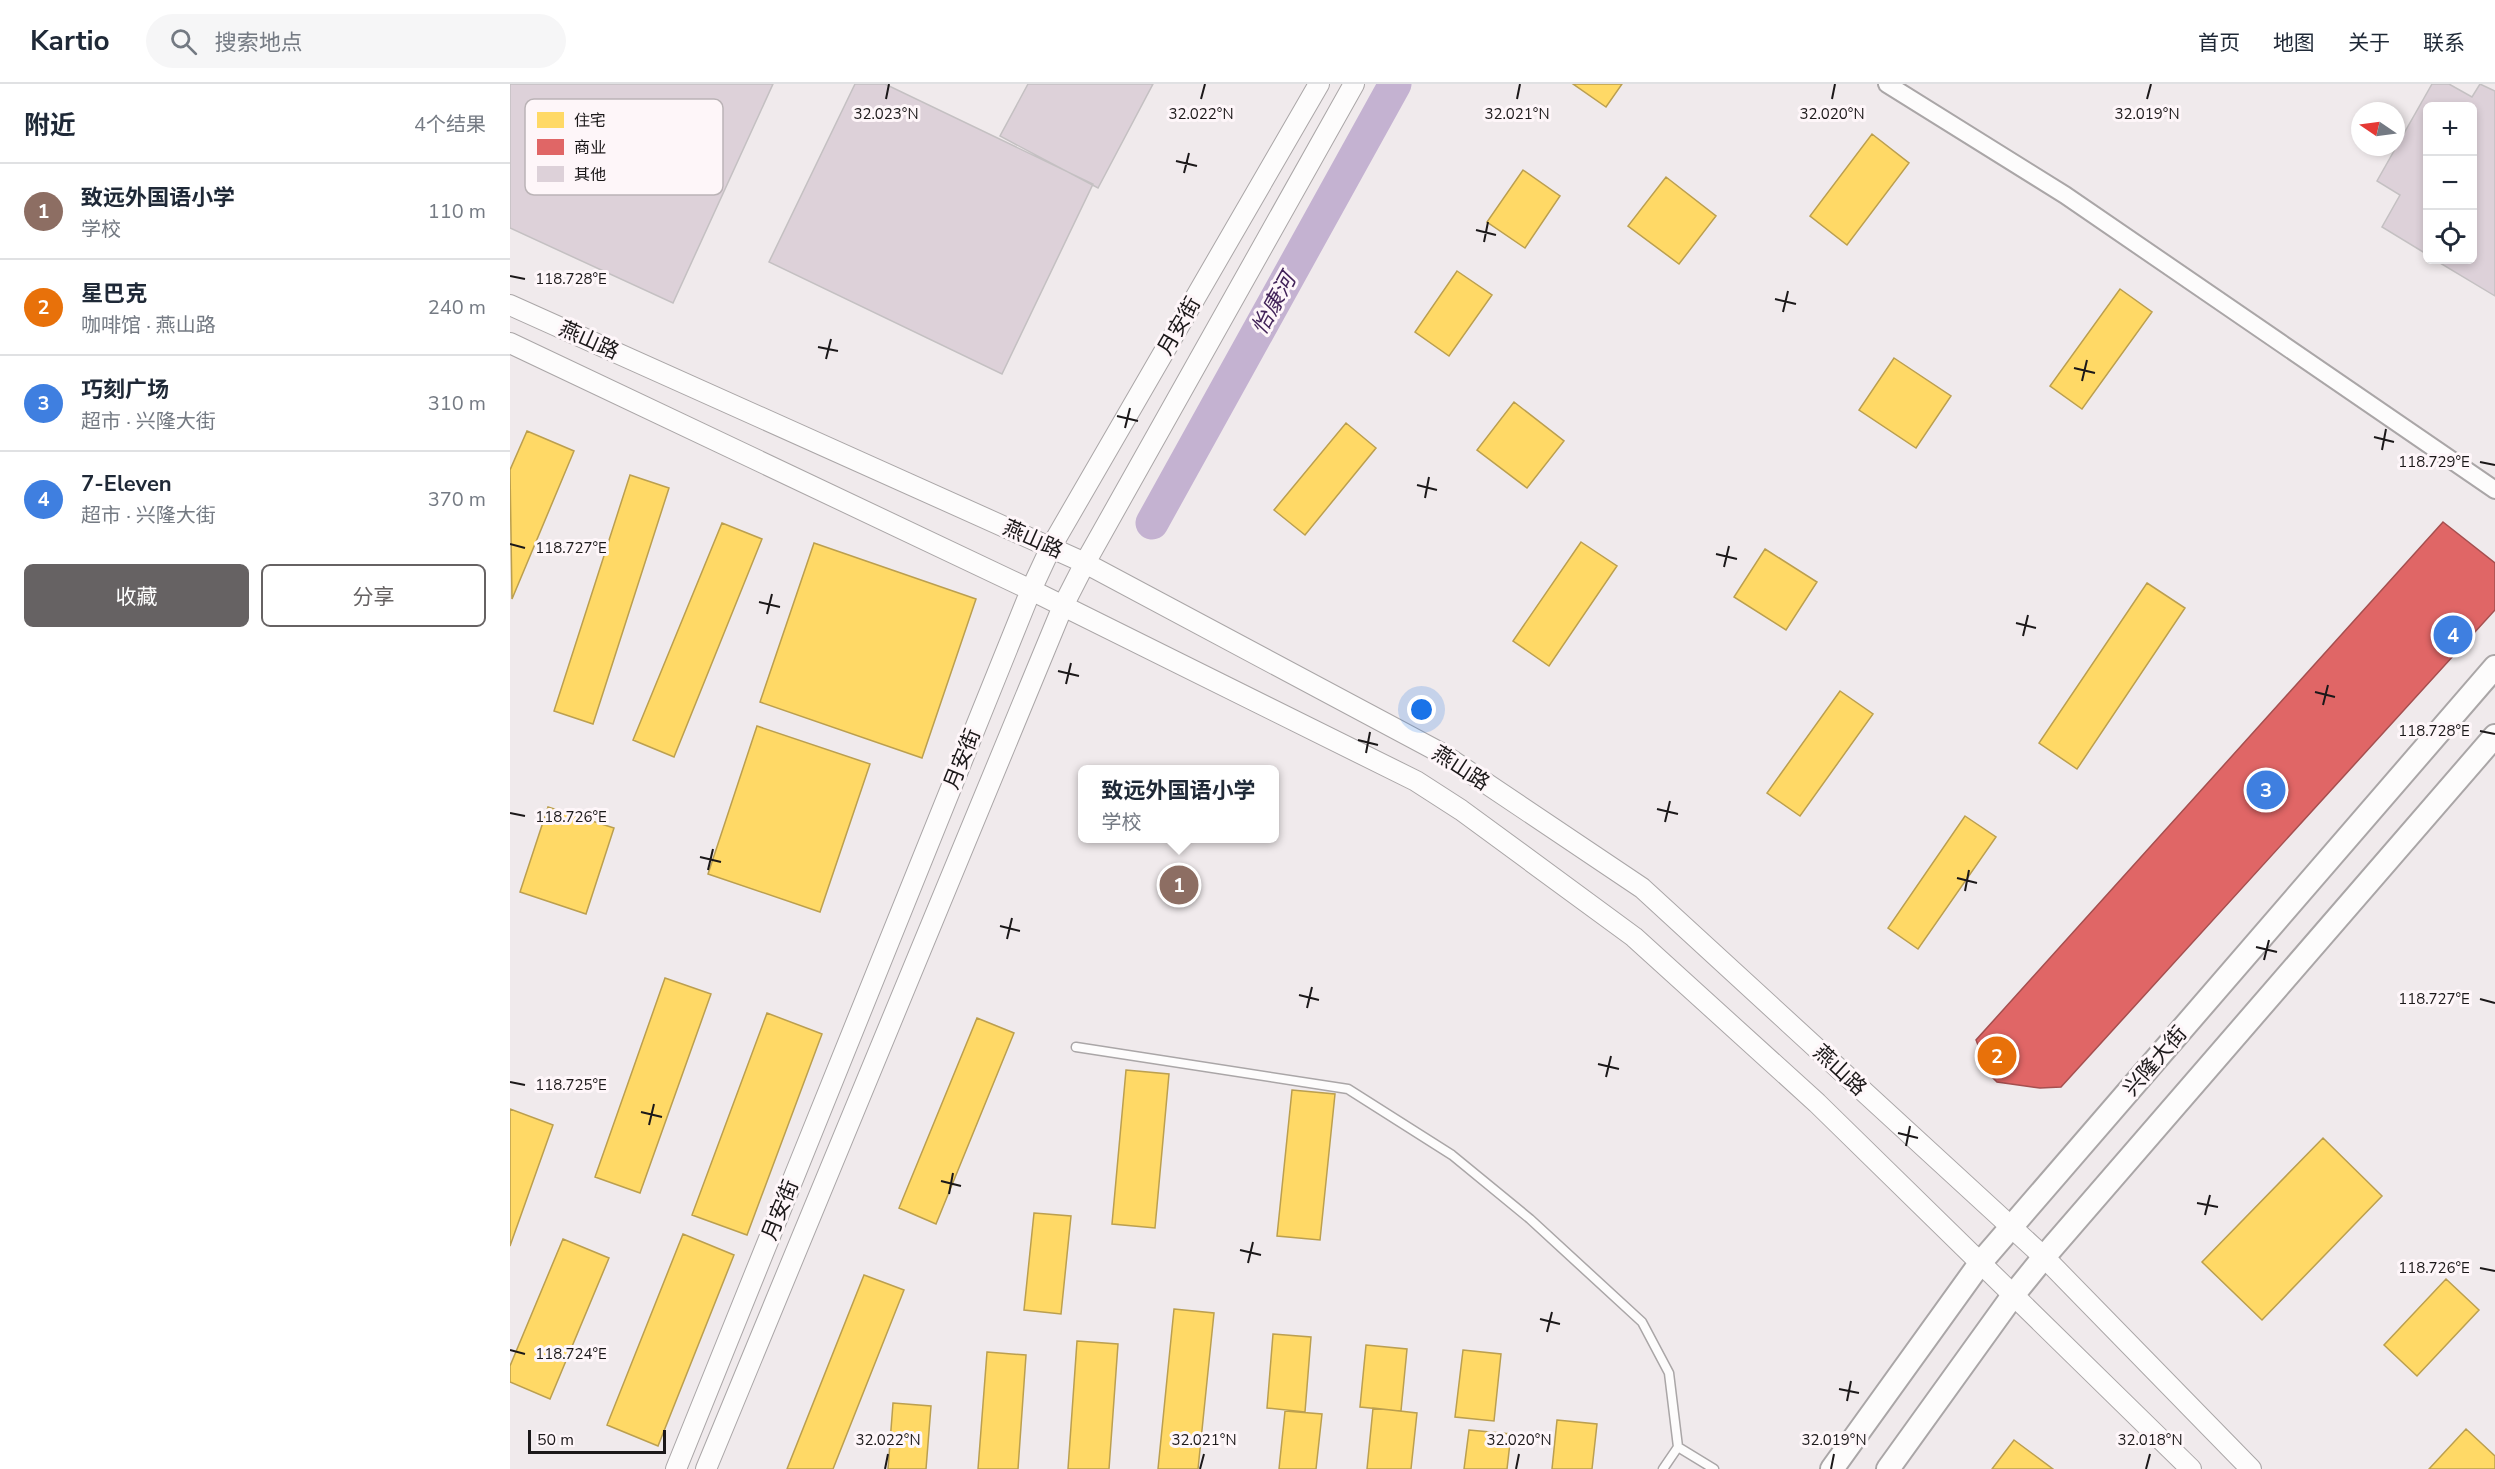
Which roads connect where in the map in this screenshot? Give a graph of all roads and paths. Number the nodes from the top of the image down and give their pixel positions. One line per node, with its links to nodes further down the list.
1 (1319, 84): 7 (street, 月安街)
2 (1353, 84): 8 (street)
3 (1887, 84): 6 (street)
4 (510, 305): 7 (street, 燕山路)
5 (510, 343): 9 (street, 燕山路)
6 (2495, 490)
7 (1051, 547): 8 (street, 燕山路); 9 (street, 月安街)
8 (1085, 563): 10 (street); 14 (street, 燕山路)
9 (1030, 590): 10 (street, 燕山路); 19 (street, 月安街)
10 (1063, 606): 16 (street, 燕山路); 20 (street)
11 (2495, 667): 14 (main road, 兴隆大街)
12 (2495, 736): 15 (main road)
13 (1076, 1047): 18 (lane)
14 (2012, 1227): 15 (street, 燕山路); 16 (main road, 兴隆大街)
15 (2044, 1257): 17 (main road); 26 (street, 燕山路)
16 (1982, 1262): 17 (street, 燕山路); 23 (main road, 兴隆大街)
17 (2014, 1294): 24 (main road); 25 (street, 燕山路)
18 (1678, 1447): 21 (lane); 22 (lane)
19 (676, 1469)
20 (706, 1469)
21 (1663, 1469)
22 (1714, 1469)
23 (1832, 1469)
24 (1888, 1469)
25 (2191, 1469)
26 (2251, 1469)

